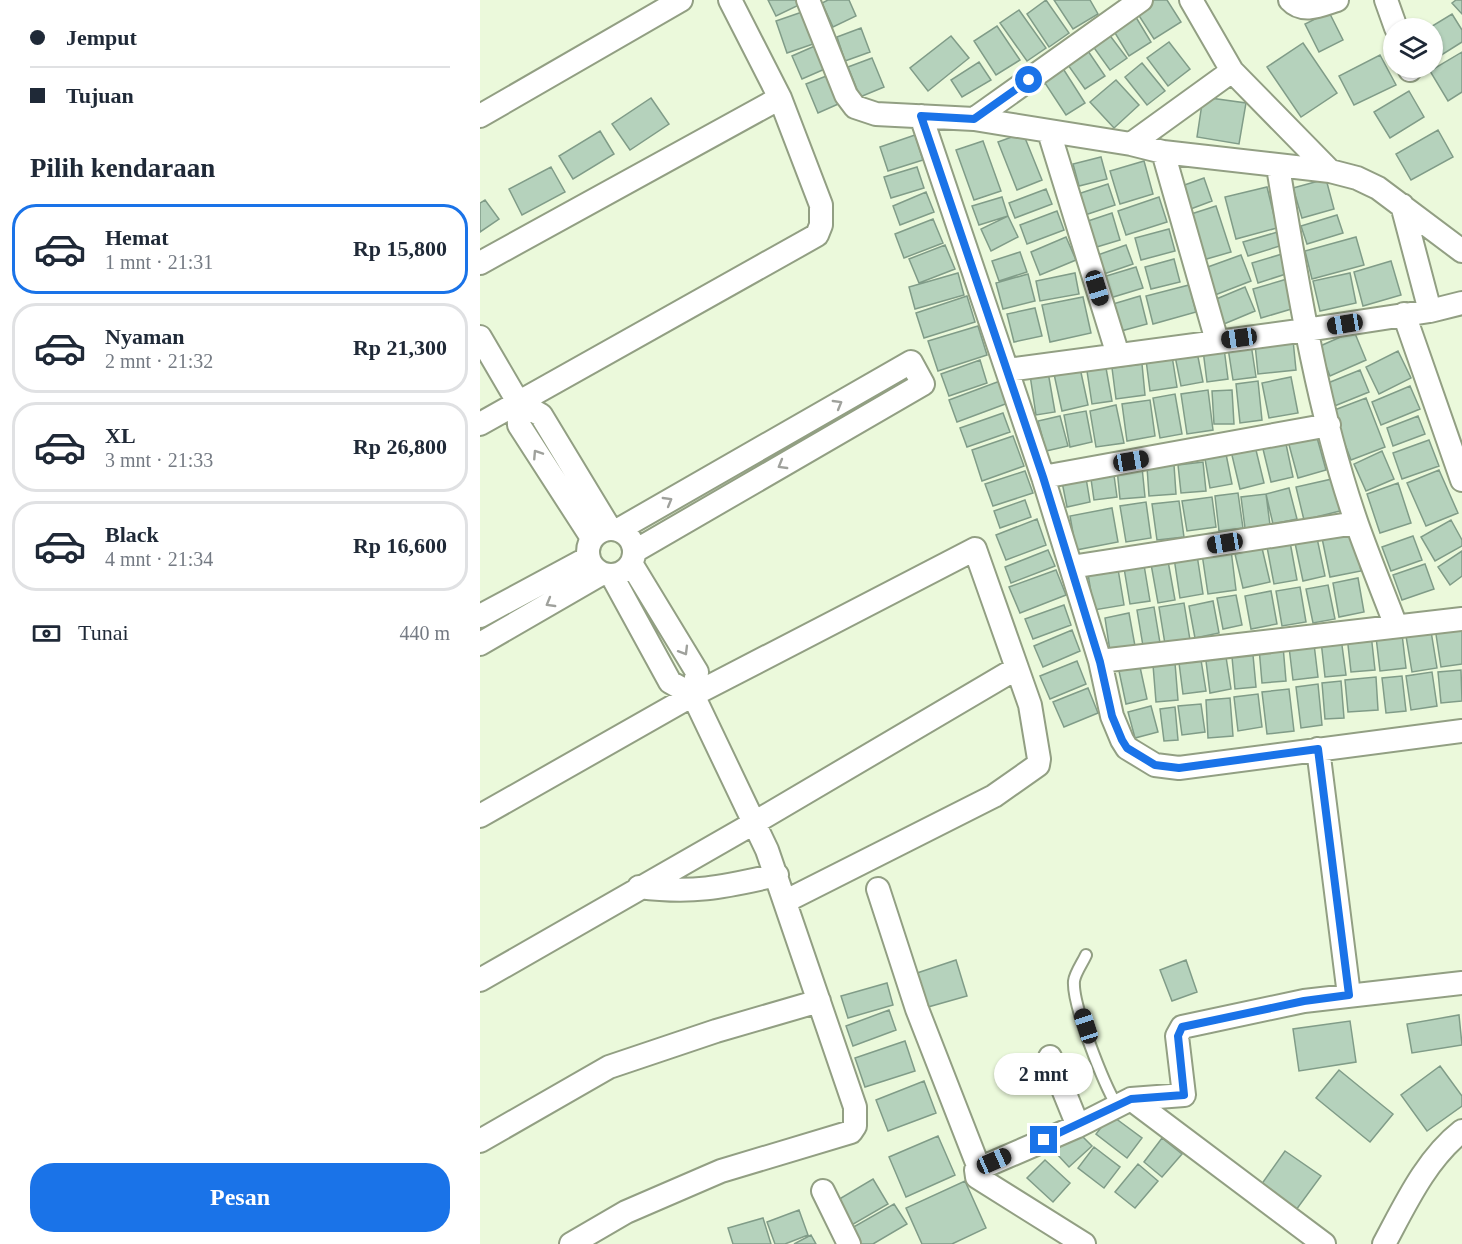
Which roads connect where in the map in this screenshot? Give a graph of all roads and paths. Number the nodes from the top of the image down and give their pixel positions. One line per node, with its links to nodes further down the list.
1 (681, 0): 9 (street)
2 (730, 0): 12 (street)
3 (808, 0): 14 (street)
4 (1141, 0): 15 (street)
5 (1191, 0): 11 (street)
6 (1290, 0): 7 (street)
7 (1337, 0)
8 (1386, 0): 10 (street)
9 (645, 9): 13 (street)
10 (1392, 18)
11 (1232, 71): 17 (street); 20 (street)
12 (780, 98): 23 (street); 32 (street)
13 (480, 116)
14 (921, 116): 15 (street); 31 (street)
15 (974, 119): 16 (street)
16 (1049, 132): 17 (street); 30 (street)
17 (1131, 144): 18 (street)
18 (1163, 152): 19 (street); 29 (street)
19 (1278, 167): 20 (street); 27 (street)
20 (1330, 171): 21 (street)
21 (1402, 205): 22 (street); 25 (street)
22 (1462, 251)
23 (480, 262)
24 (1462, 303): 25 (street)
25 (1430, 311): 26 (street)
26 (1404, 314): 27 (street); 36 (street)
27 (1306, 330): 29 (street); 34 (street)
28 (480, 337): 32 (street)
29 (1217, 341): 30 (street)
30 (1118, 355): 31 (street)
31 (1007, 370): 35 (street)
32 (518, 402): 33 (street); 38 (street)
33 (480, 424)
34 (1329, 425): 35 (street); 37 (street)
35 (1043, 477): 39 (street)
36 (1462, 480)
37 (1356, 523): 39 (street); 43 (street)
38 (611, 552): 38 (street, one-way to 38); 40 (street); 41 (street); 44 (street); 45 (street, one-way to 45)
39 (1071, 567): 46 (street)
40 (480, 616)
41 (663, 617): 44 (street); 48 (street, one-way to 48)
42 (1462, 619): 43 (street)
43 (1396, 626): 46 (street)
44 (641, 629): 48 (street)
45 (480, 644)
46 (1100, 662): 50 (street)
47 (1017, 668): 48 (street); 52 (street); 56 (street)
48 (693, 695): 51 (street); 52 (street)
49 (1462, 731): 50 (street)
50 (1318, 749): 60 (street)
51 (480, 816)
52 (754, 823): 53 (street); 54 (street)
53 (777, 876): 54 (street); 56 (street)
54 (639, 887): 58 (street)
55 (878, 889): 67 (street)
56 (786, 901): 61 (street)
57 (1086, 955): 63 (lane)
58 (480, 980)
59 (1462, 982): 60 (street)
60 (1349, 995): 63 (street)
61 (819, 1001): 66 (street); 69 (street)
62 (1050, 1057): 64 (street)
63 (1124, 1102): 64 (street); 72 (street)
64 (1078, 1126): 67 (street)
65 (1462, 1131): 73 (street)
66 (480, 1141)
67 (979, 1168): 71 (street)
68 (823, 1191): 70 (street)
69 (571, 1244)
70 (849, 1244)
71 (1084, 1244)
72 (1323, 1244)
73 (1384, 1244)

